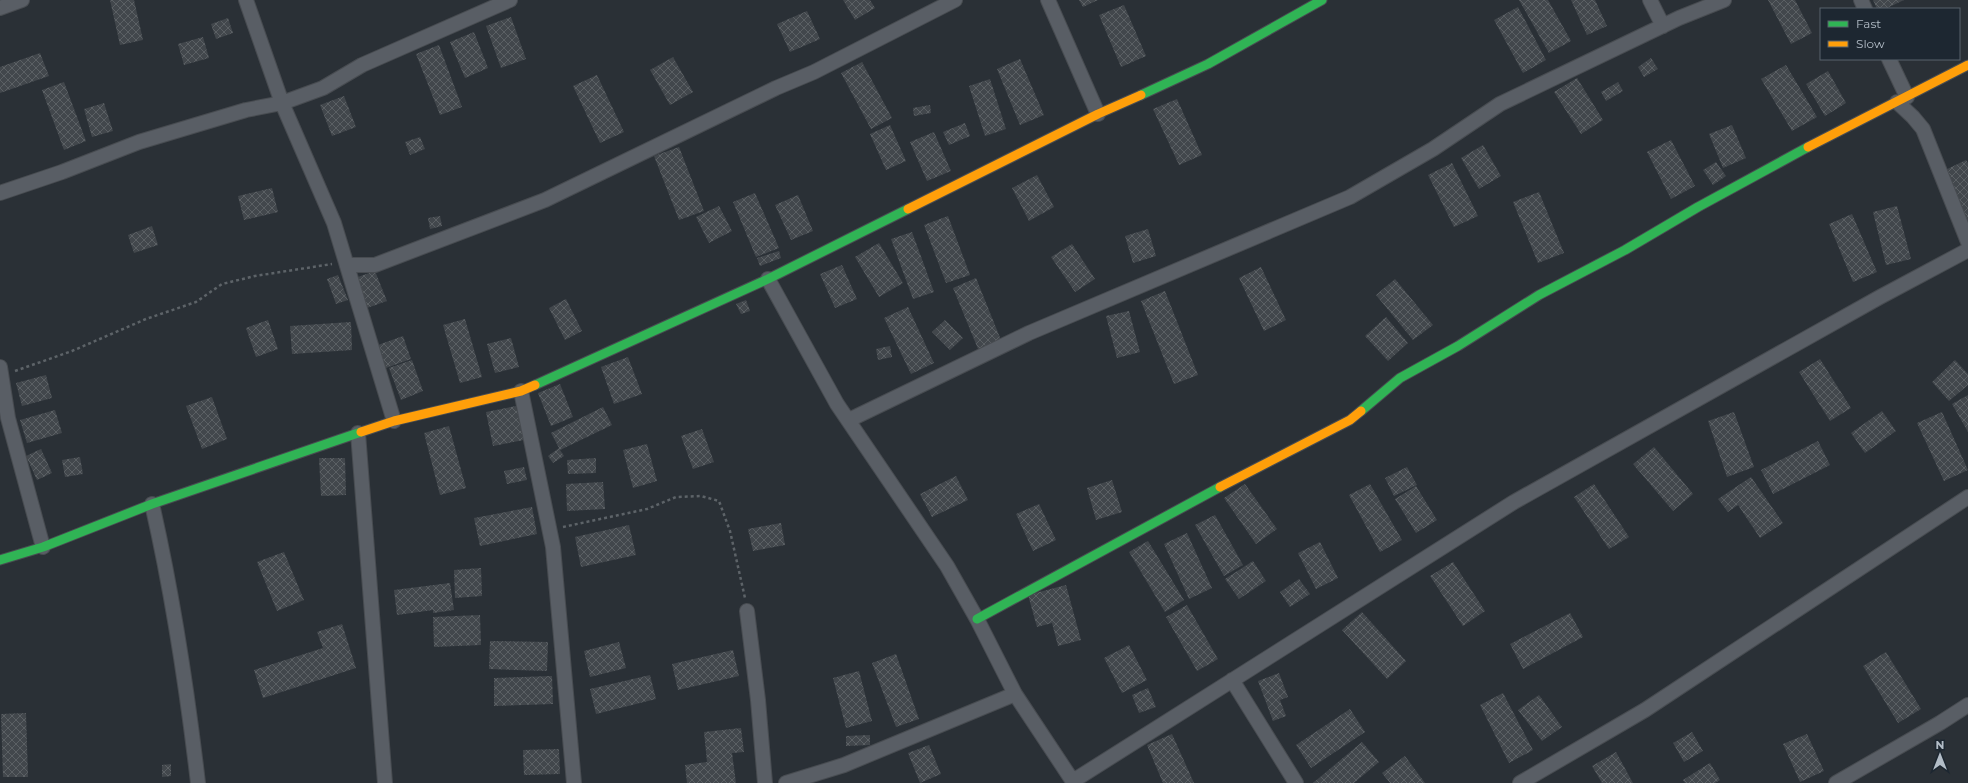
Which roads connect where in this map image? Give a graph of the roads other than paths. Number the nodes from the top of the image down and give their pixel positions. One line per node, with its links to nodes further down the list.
1 (22, 0): 9 (street)
2 (246, 0): 14 (street)
3 (510, 0): 14 (street)
4 (955, 0): 19 (street)
5 (1048, 0): 15 (street)
6 (1322, 0): 15 (street)
7 (1650, 0): 10 (street)
8 (1724, 0): 10 (street)
9 (0, 8)
10 (1663, 26): 23 (street)
11 (1889, 60): 13 (street)
12 (1968, 65): 13 (street)
13 (1902, 100): 17 (street); 31 (street)
14 (282, 103): 16 (street); 19 (street)
15 (1098, 114): 20 (street)
16 (0, 193)
17 (1968, 242)
18 (1968, 250): 32 (street)
19 (347, 265): 24 (street)
20 (768, 279): 22 (street); 23 (street)
21 (1, 377): 28 (street)
22 (521, 391): 24 (street); 38 (street)
23 (849, 420): 31 (street)
24 (394, 422): 25 (street)
25 (358, 433): 27 (street); 37 (street)
26 (1968, 497): 42 (street)
27 (152, 504): 28 (street); 36 (street)
28 (43, 547): 29 (street)
29 (0, 560)
30 (747, 611): 39 (street)
31 (977, 618): 33 (street)
32 (1232, 680): 35 (street); 41 (street)
33 (1015, 694): 35 (street); 40 (street)
34 (1968, 705): 43 (street)
35 (1074, 782)
36 (198, 783)
37 (385, 783)
38 (574, 783)
39 (765, 783)
40 (786, 783)
41 (1296, 783)
42 (1520, 783)
43 (1836, 783)

